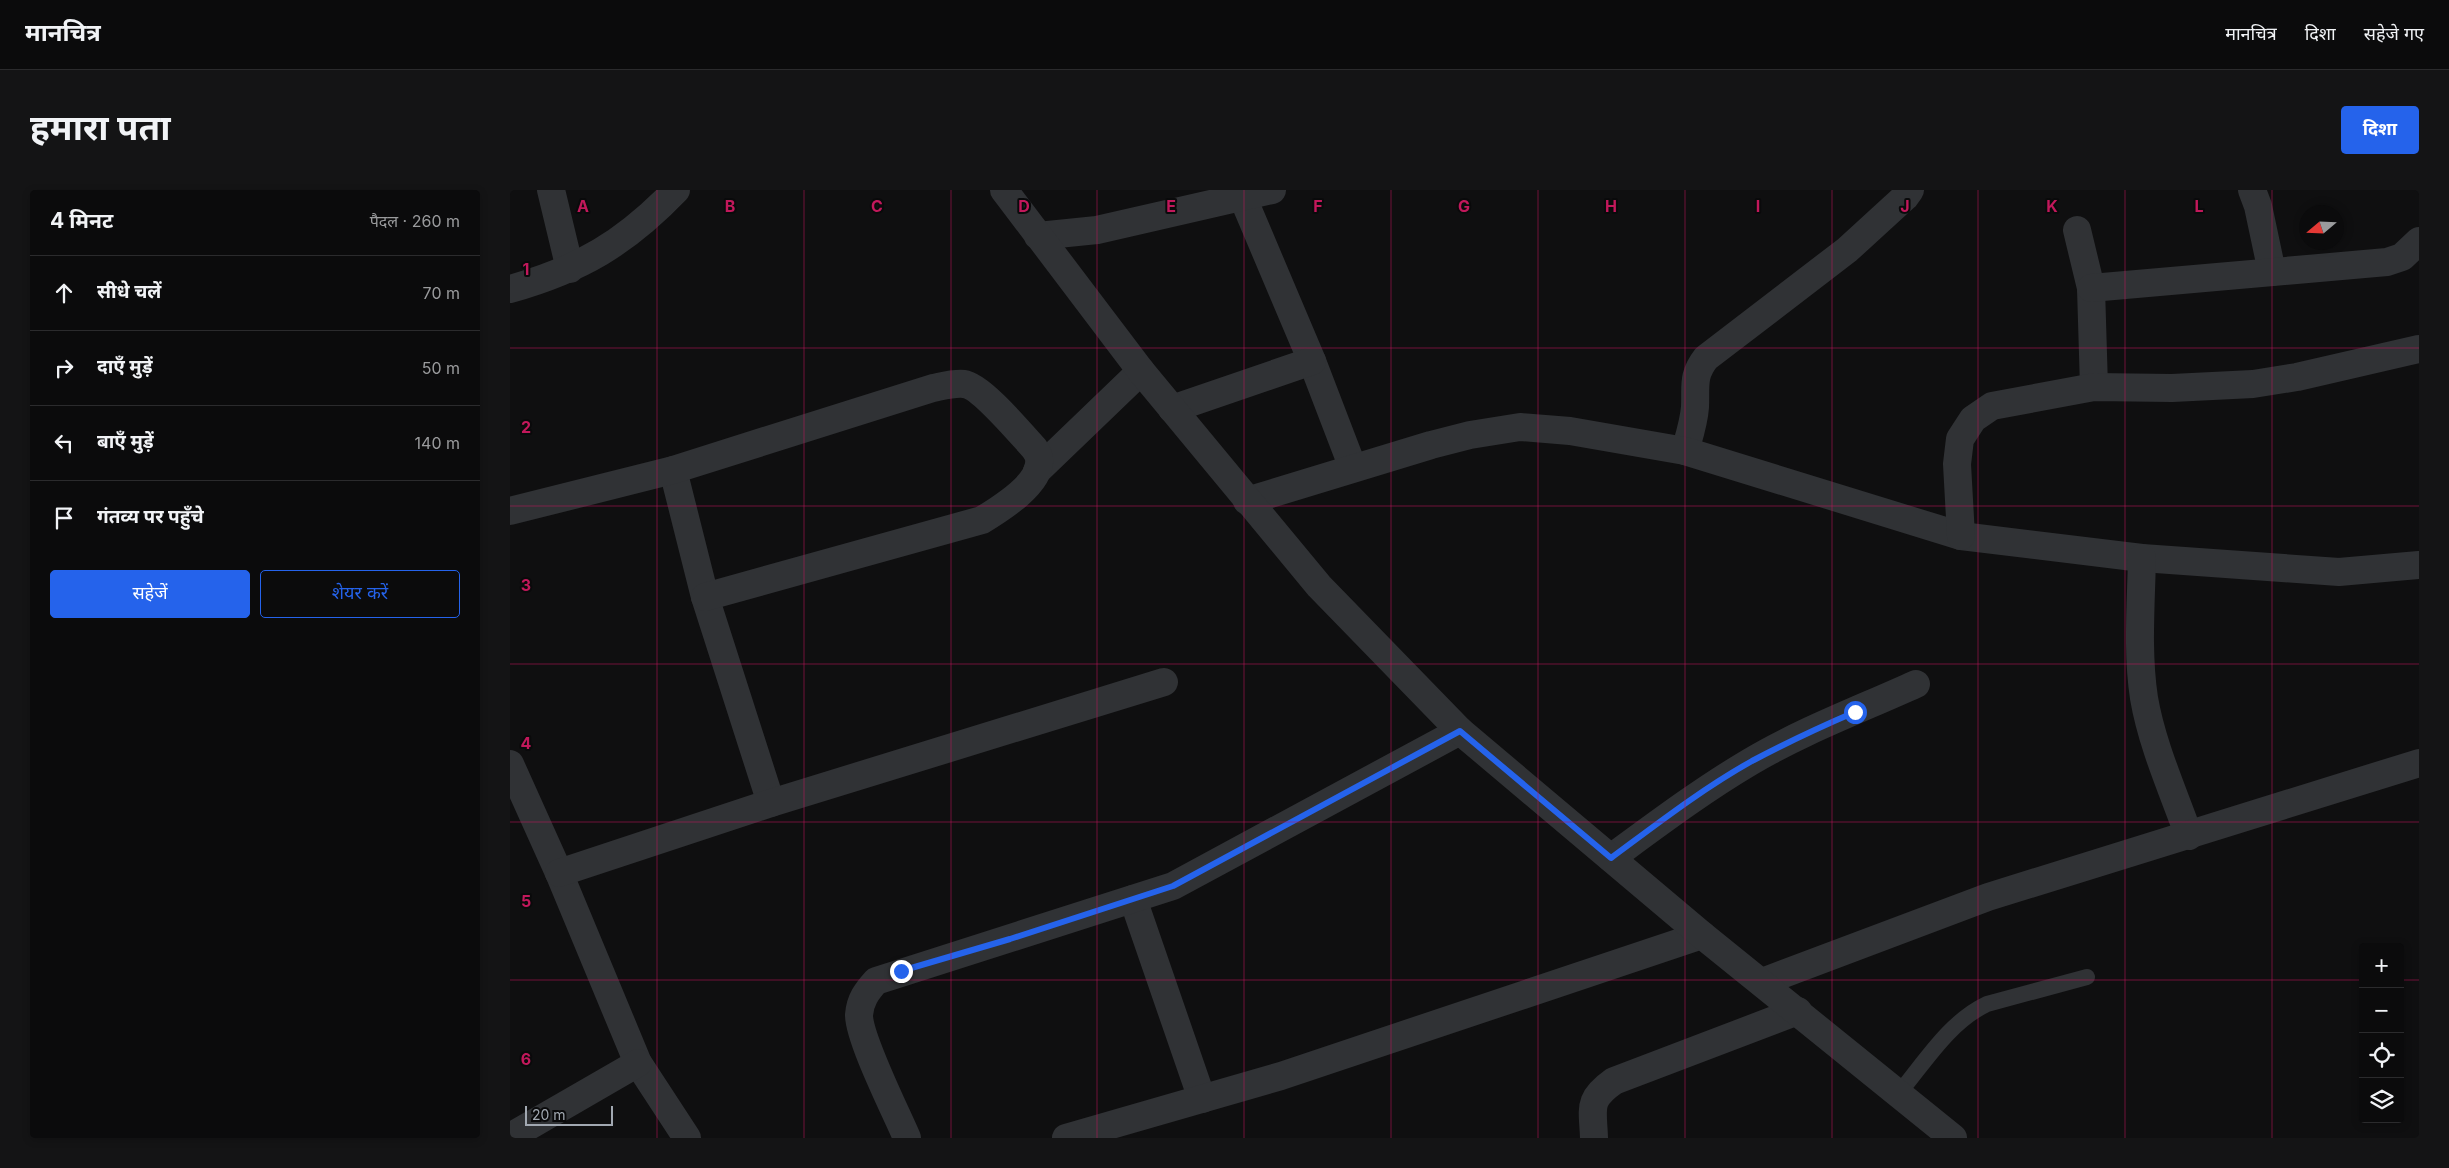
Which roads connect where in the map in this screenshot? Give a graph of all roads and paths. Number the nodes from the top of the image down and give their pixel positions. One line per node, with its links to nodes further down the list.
1 (551, 190): 11 (street)
2 (676, 190): 11 (street)
3 (1004, 190): 9 (street)
4 (1272, 190): 7 (street)
5 (1910, 190): 20 (street)
6 (2252, 190): 12 (street)
7 (1243, 198): 9 (street); 16 (street)
8 (2077, 230): 13 (street)
9 (1038, 236): 17 (street)
10 (2419, 243): 12 (street)
11 (570, 269): 14 (street)
12 (2272, 272): 13 (street)
13 (2091, 288): 18 (street)
14 (510, 289)
15 (2419, 349): 18 (street)
16 (1312, 361): 19 (street); 21 (street)
17 (1141, 371): 19 (street); 23 (street)
18 (2094, 387): 26 (street)
19 (1172, 409): 24 (street)
20 (1685, 451): 21 (street); 26 (street)
21 (1353, 468): 24 (street)
22 (673, 470): 23 (street); 25 (street); 29 (street)
23 (1037, 471): 29 (street)
24 (1247, 501): 32 (street)
25 (510, 511)
26 (1961, 536): 27 (street)
27 (2142, 558): 28 (street); 36 (street)
28 (2419, 565)
29 (705, 596): 35 (street)
30 (1164, 682): 35 (street)
31 (1916, 684): 37 (street)
32 (1460, 731): 37 (street); 39 (street)
33 (2419, 763): 36 (street)
34 (510, 764): 38 (street)
35 (771, 803): 38 (street)
36 (2189, 836): 42 (street)
37 (1611, 858): 40 (street)
38 (559, 873): 44 (street)
39 (1133, 899): 46 (street); 49 (street)
40 (1702, 934): 42 (street); 46 (street)
41 (2087, 977): 45 (lane)
42 (1762, 982): 43 (street)
43 (1798, 1011): 45 (street); 51 (street)
44 (638, 1063): 47 (street); 48 (street)
45 (1899, 1093): 52 (street)
46 (1202, 1099): 50 (street)
47 (510, 1137)
48 (687, 1138)
49 (907, 1138)
50 (1066, 1138)
51 (1594, 1138)
52 (1953, 1138)

